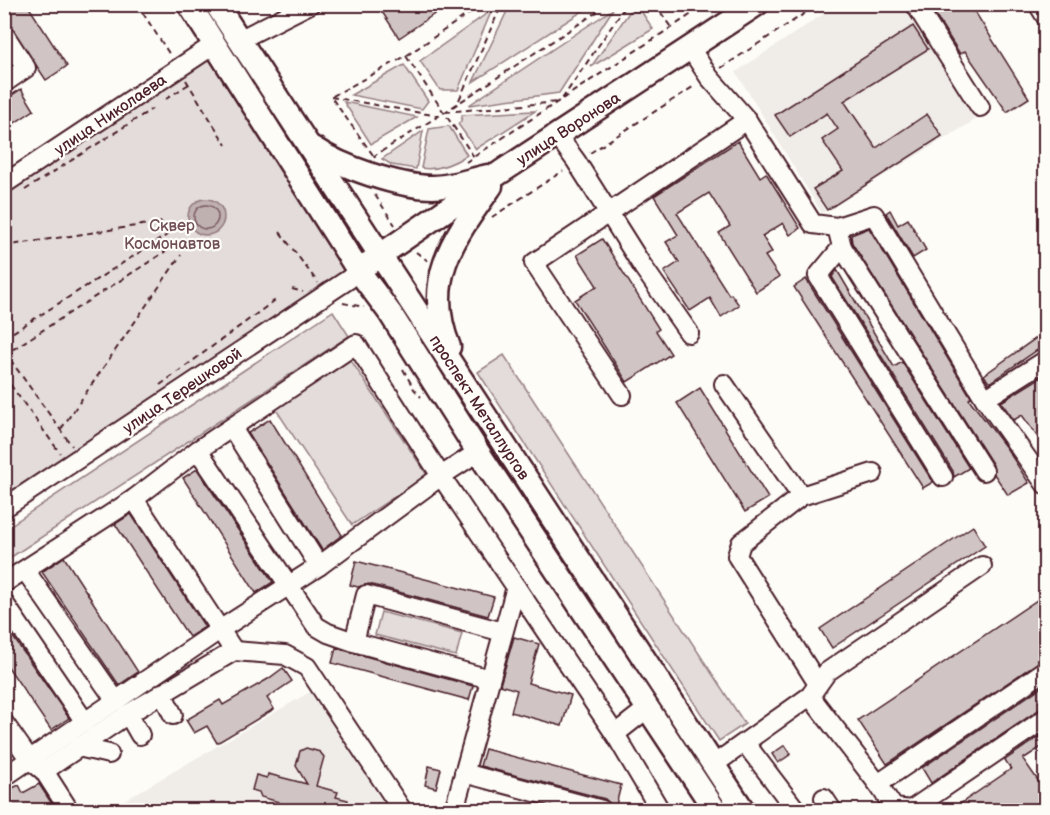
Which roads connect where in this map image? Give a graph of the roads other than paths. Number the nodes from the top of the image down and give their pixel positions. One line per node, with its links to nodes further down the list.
1 (189, 4): 10 (main road, проспект Металлургов)
2 (216, 4): 10 (main road, проспект Металлургов)
3 (757, 4): 11 (main road, улица Воронова)
4 (915, 4): 13 (street)
5 (1038, 4): 8 (street)
6 (309, 5): 7 (street, улица Николаева)
7 (289, 10): 10 (street, улица Николаева)
8 (1046, 17)
9 (4, 34): 12 (street)
10 (229, 38): 16 (main road, проспект Металлургов); 18 (street, улица Николаева); 23 (main road, проспект Металлургов)
11 (690, 48): 14 (street); 15 (main road, улица Воронова)
12 (4, 83)
13 (980, 107)
14 (747, 120): 19 (street); 20 (street)
15 (557, 135): 17 (main road, улица Воронова); 19 (street)
16 (310, 145): 17 (main road); 22 (main road, проспект Металлургов)
17 (501, 172): 22 (main road, улица Воронова); 26 (main road)
18 (9, 191)
19 (610, 212): 24 (street); 28 (street)
20 (837, 227): 21 (street); 29 (street)
21 (842, 247): 33 (street); 37 (street)
22 (380, 255): 23 (main road, улица Воронова); 26 (main road, проспект Металлургов)
23 (358, 270): 32 (main road, проспект Металлургов); 40 (street, улица Терешковой)
24 (689, 333)
25 (1046, 360): 29 (street)
26 (462, 380): 68 (main road, проспект Металлургов)
27 (724, 384): 38 (street)
28 (622, 395)
29 (985, 399): 35 (street)
30 (231, 428): 31 (street); 36 (street); 41 (street)
31 (198, 450): 39 (street); 45 (street)
32 (478, 452): 36 (street); 57 (main road, проспект Металлургов)
33 (984, 471)
34 (873, 473): 38 (street)
35 (1043, 474)
36 (441, 476): 41 (street); 46 (street)
37 (943, 477)
38 (801, 496): 54 (street)
39 (134, 499): 43 (street); 48 (street)
40 (4, 508)
41 (319, 566): 45 (street)
42 (982, 566): 54 (street)
43 (25, 570): 44 (street); 56 (street)
44 (4, 583)
45 (288, 586): 48 (street); 50 (street)
46 (516, 587): 49 (street); 62 (street)
47 (4, 603): 60 (street)
48 (220, 629): 51 (street); 56 (street)
49 (503, 632): 50 (street); 53 (street)
50 (354, 642): 53 (street)
51 (234, 651): 55 (street); 73 (street)
52 (1046, 670): 71 (street)
53 (490, 679): 69 (street)
54 (814, 690): 64 (street); 71 (street)
55 (162, 693): 56 (street); 58 (street)
56 (122, 708): 60 (street); 63 (street); 65 (street)
57 (648, 708): 62 (street); 77 (main road, проспект Металлургов)
58 (173, 715)
59 (1046, 718): 71 (street)
60 (85, 722): 67 (street)
61 (4, 723): 67 (street)
62 (615, 734): 76 (street)
63 (140, 735)
64 (745, 743): 68 (street); 79 (street)
65 (78, 747): 66 (street); 67 (street)
66 (108, 754)
67 (37, 765): 70 (street); 72 (street)
68 (713, 765): 78 (main road, проспект Металлургов)
69 (465, 772): 74 (street); 75 (street)
70 (4, 777)
71 (878, 784)
72 (69, 810)
73 (402, 810)
74 (454, 810)
75 (602, 810)
76 (660, 810)
77 (715, 810)
78 (743, 810)
79 (796, 810)

